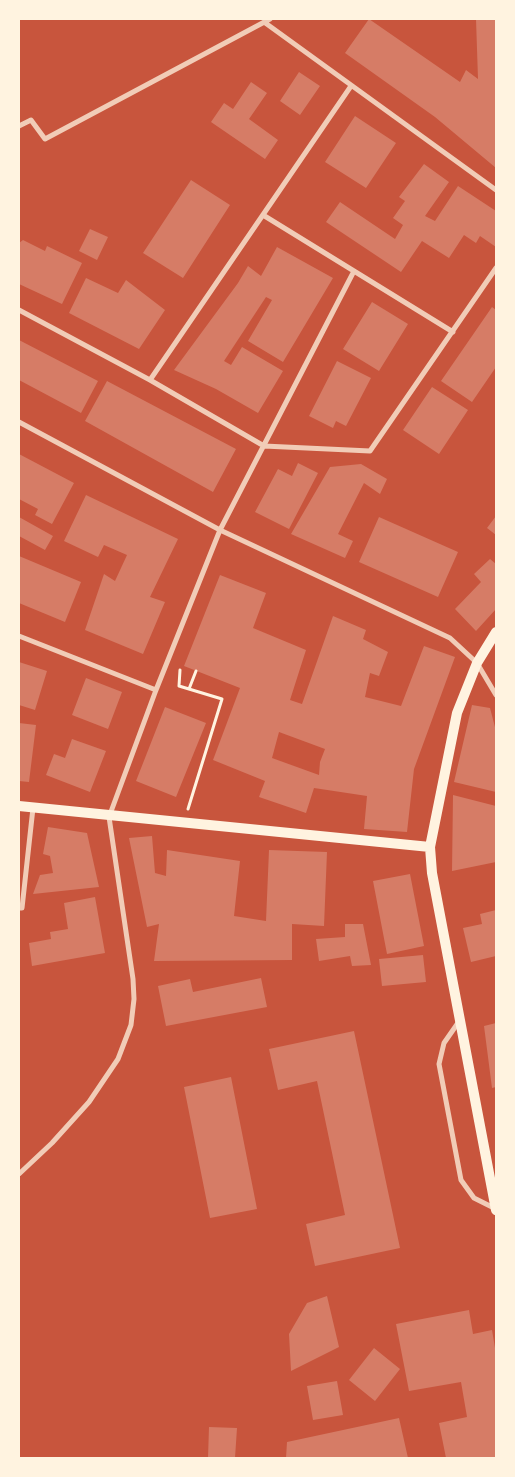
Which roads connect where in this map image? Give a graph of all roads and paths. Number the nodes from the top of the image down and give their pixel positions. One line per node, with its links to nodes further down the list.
1 (267, 20): 2 (street); 3 (street)
2 (352, 86): 4 (street); 5 (street)
3 (19, 126)
4 (496, 190)
5 (263, 215): 7 (street); 10 (street)
6 (496, 268): 9 (street)
7 (354, 270): 9 (street); 12 (street)
8 (19, 310): 10 (street)
9 (453, 332): 12 (street)
10 (150, 380): 12 (street)
11 (19, 422): 13 (street)
12 (264, 446): 13 (street)
13 (220, 530): 16 (street); 17 (street)
14 (496, 632): 17 (main road)
15 (19, 636): 20 (street)
16 (168, 662): 19 (path); 20 (street)
17 (477, 663): 21 (street); 26 (main road)
18 (196, 671): 19 (path)
19 (189, 689): 25 (path)
20 (156, 690): 24 (street)
21 (496, 695)
22 (19, 806): 23 (main road)
23 (33, 808): 24 (main road); 27 (street)
24 (109, 817): 25 (main road); 29 (street)
25 (183, 824): 26 (main road)
26 (430, 847): 28 (main road)
27 (19, 908)
28 (460, 1020): 30 (main road); 30 (street)
29 (19, 1174)
30 (496, 1210)

